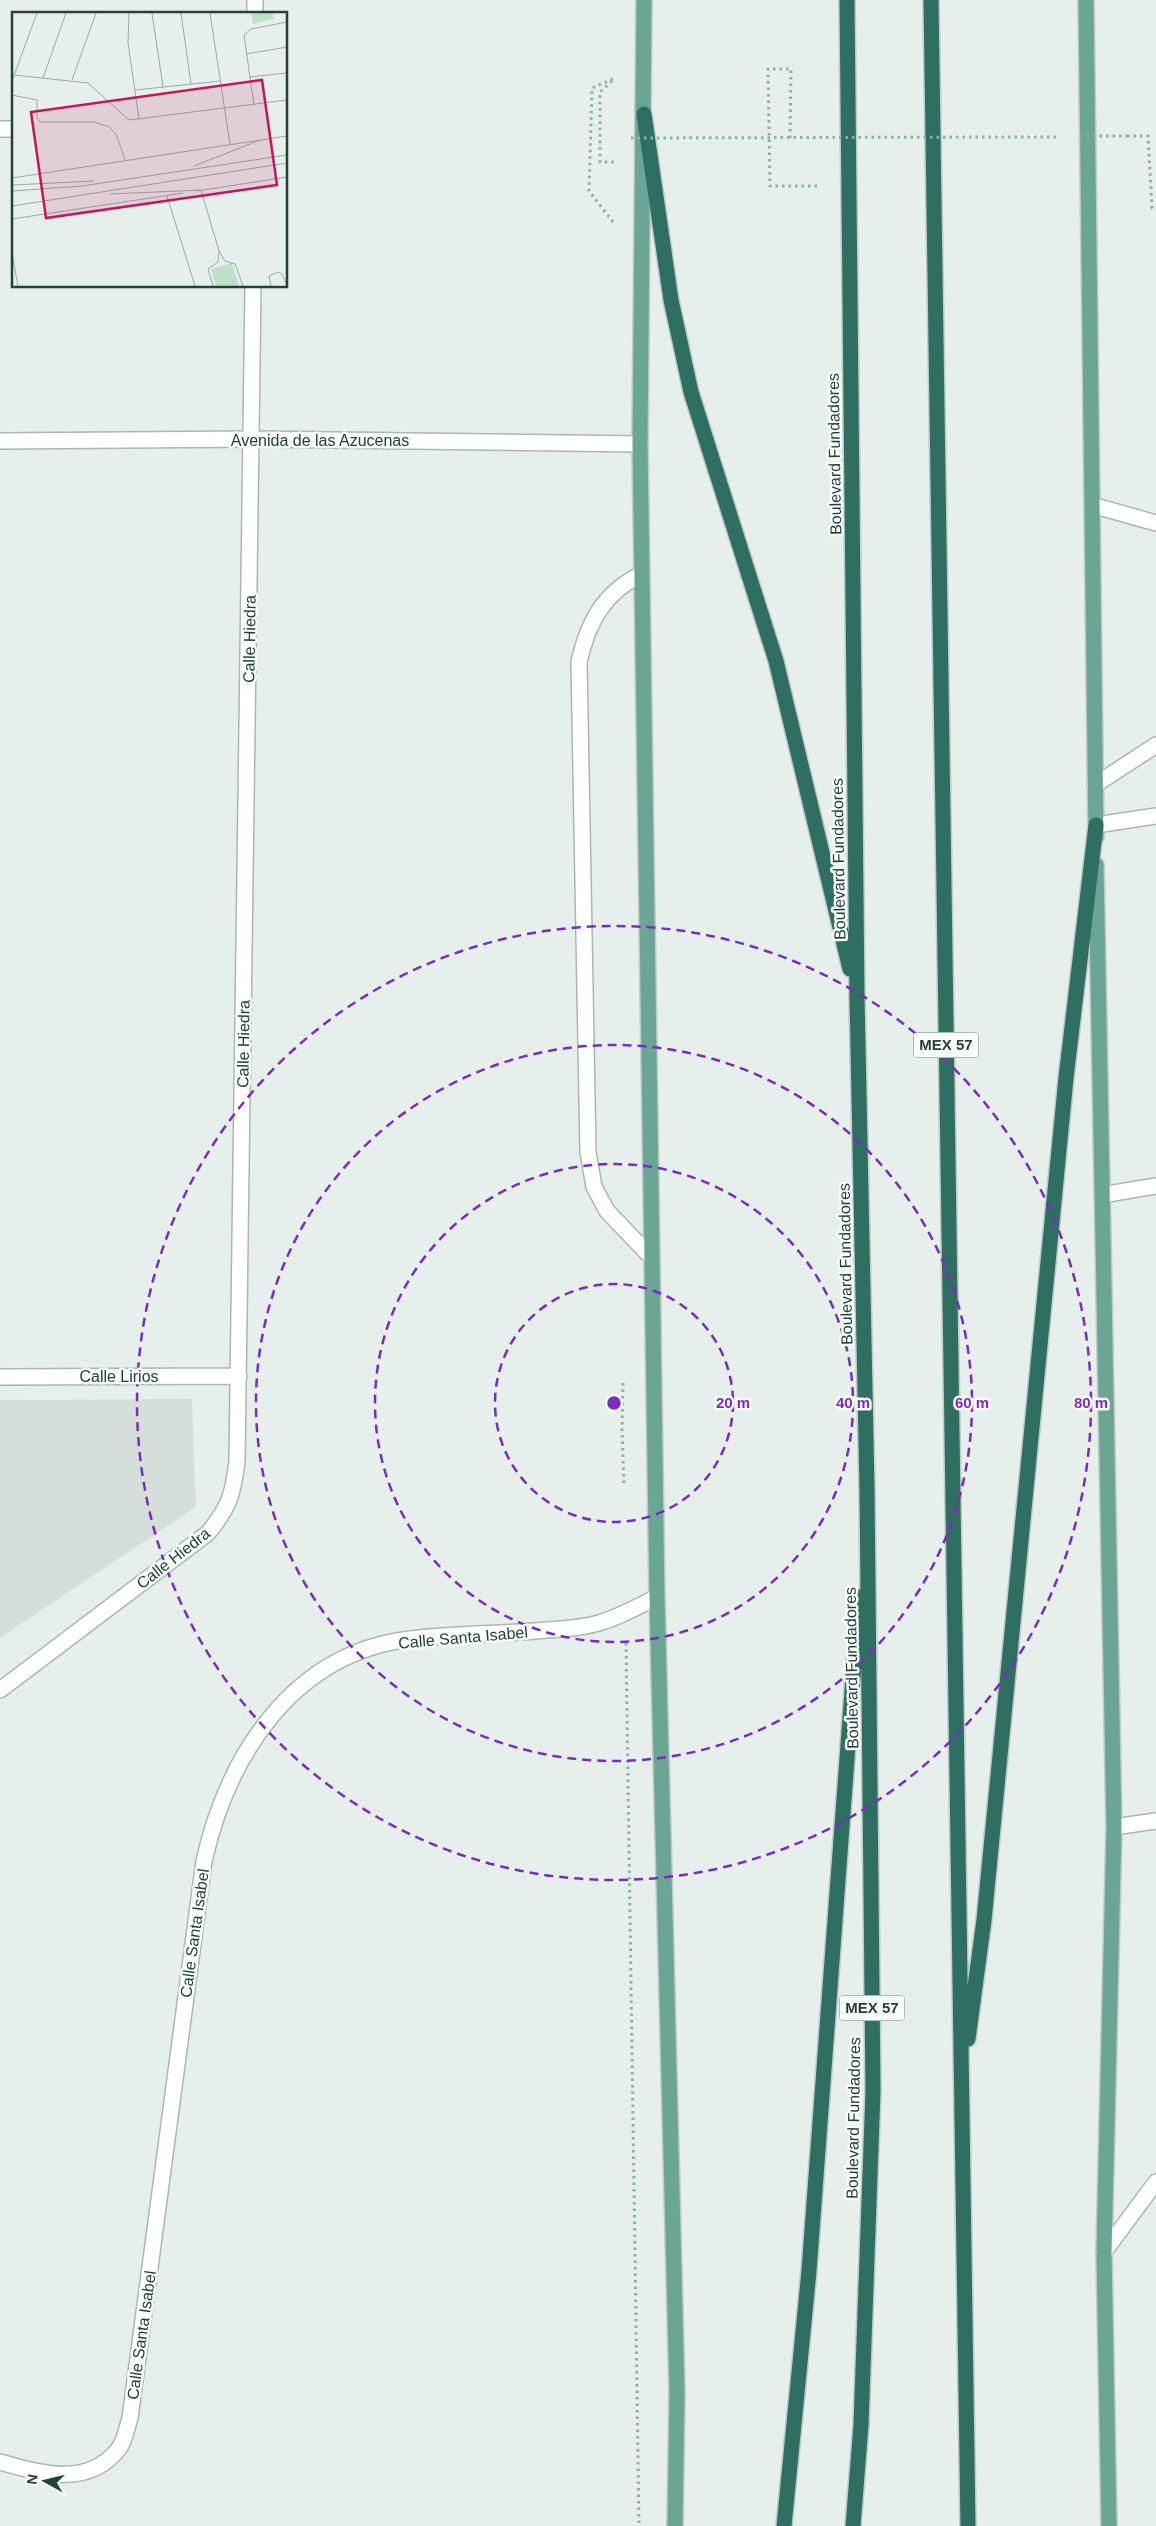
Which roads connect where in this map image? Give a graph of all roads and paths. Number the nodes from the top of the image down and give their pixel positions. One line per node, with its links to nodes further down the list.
1 (644, 0): 5 (main road)
2 (846, 0): 12 (highway, Boulevard Fundadores / MEX 57)
3 (931, 0): 36 (highway, MEX 57)
4 (1086, 0): 18 (main road)
5 (645, 80): 6 (main road); 11 (path)
6 (644, 114): 17 (main road); 25 (highway)
7 (1061, 136): 10 (path, bridge)
8 (1070, 136): 13 (path, bridge)
9 (631, 138): 10 (path, bridge)
10 (790, 138): 12 (path)
11 (614, 155)
12 (848, 186): 25 (highway, Boulevard Fundadores / MEX 57)
13 (1156, 209)
14 (253, 288): 15 (street, Calle Hiedra)
15 (252, 439): 16 (street, Avenida de las Azucenas); 17 (street, Avenida de las Azucenas); 29 (street, Calle Hiedra)
16 (0, 441)
17 (640, 444): 20 (main road)
18 (1092, 506): 19 (street); 22 (main road)
19 (1156, 523)
20 (642, 574): 28 (main road); 28 (street)
21 (1156, 745): 22 (street)
22 (1095, 785): 24 (main road)
23 (1156, 816): 24 (street)
24 (1096, 825): 27 (main road); 36 (highway)
25 (856, 997): 31 (highway, Boulevard Fundadores / MEX 57)
26 (1156, 1186): 27 (street)
27 (1102, 1195): 35 (main road)
28 (652, 1258): 32 (main road)
29 (239, 1376): 30 (street, Calle Lirios); 33 (street, Calle Hiedra)
30 (0, 1377)
31 (867, 1488): 41 (highway); 42 (highway, Boulevard Fundadores / MEX 57)
32 (657, 1597): 39 (street, Calle Santa Isabel); 40 (main road)
33 (0, 1690)
34 (1156, 1821): 35 (street)
35 (1114, 1827): 38 (main road)
36 (961, 2090): 43 (highway, MEX 57)
37 (1156, 2182): 38 (street)
38 (1104, 2252): 44 (main road)
39 (0, 2462)
40 (675, 2526)
41 (784, 2526)
42 (853, 2526)
43 (968, 2526)
44 (1109, 2526)

